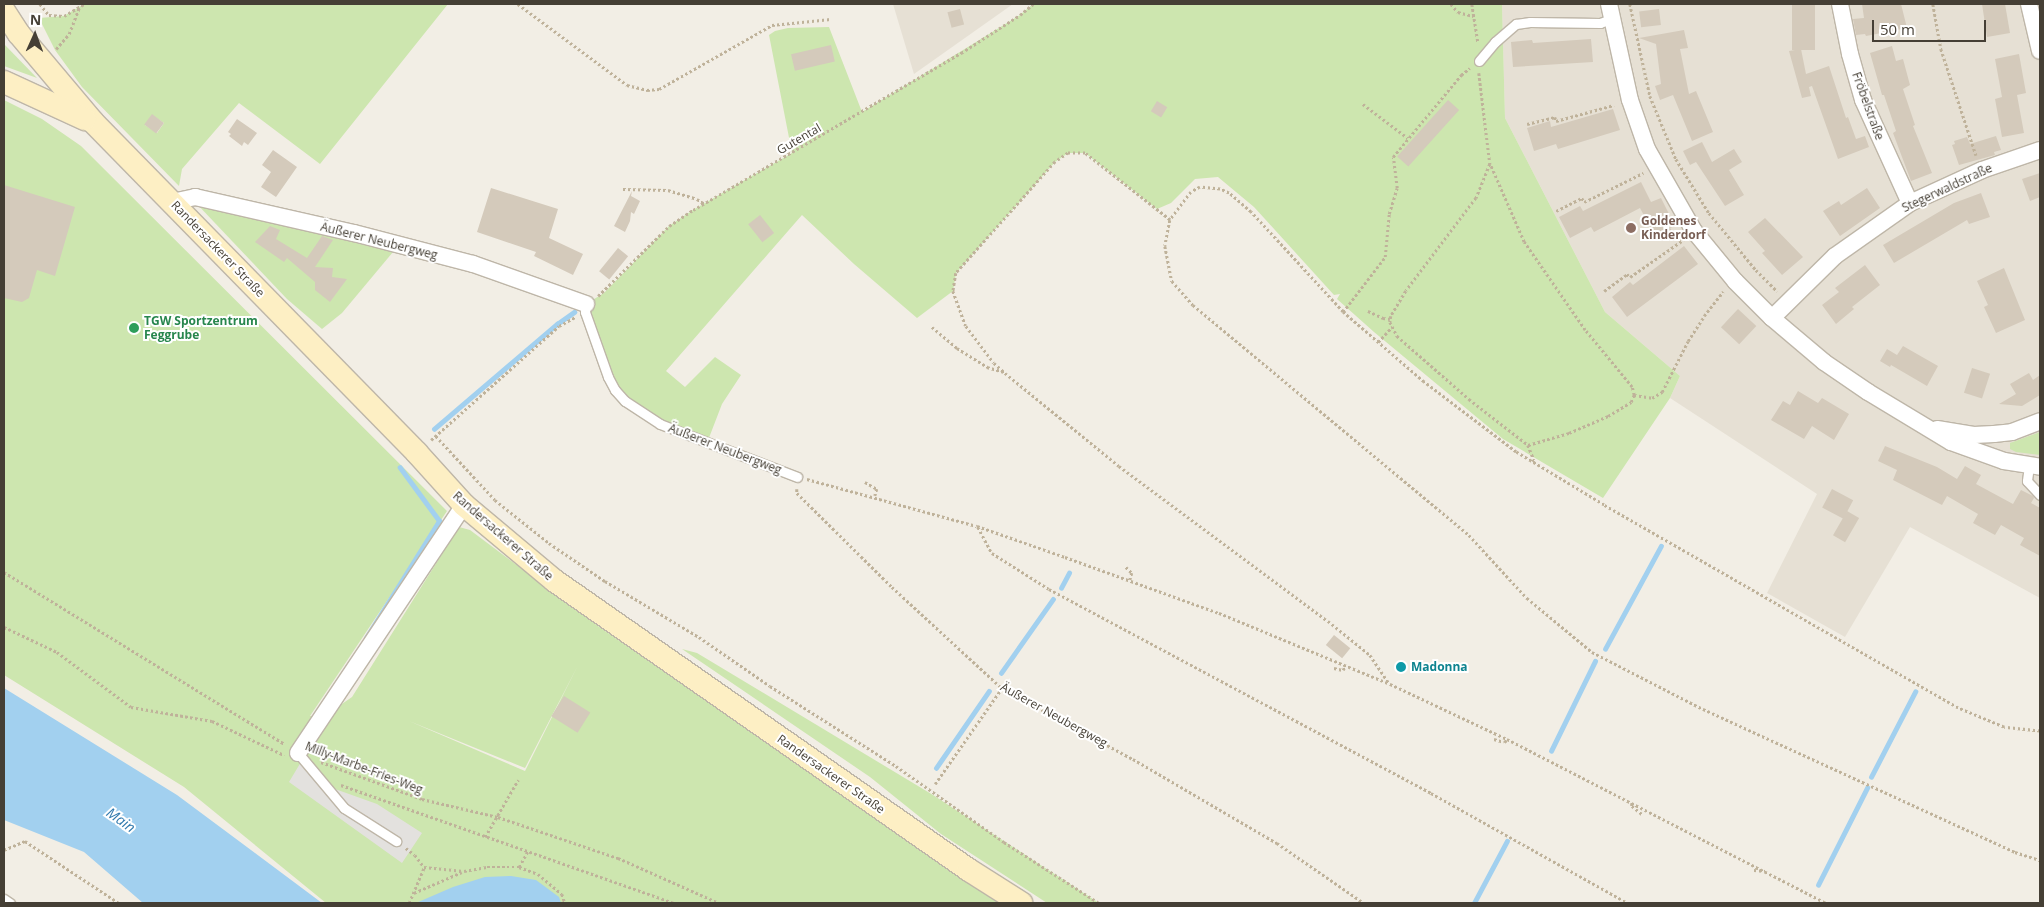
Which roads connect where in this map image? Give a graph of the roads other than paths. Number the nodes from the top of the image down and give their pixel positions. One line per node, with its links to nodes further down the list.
1 (1840, 4): 11 (street, Fröbelstraße)
2 (2029, 4): 5 (street)
3 (4, 11): 8 (main road, Randersackerer Straße)
4 (1610, 11): 6 (lane); 13 (street)
5 (2040, 51)
6 (1479, 60)
7 (4, 82): 8 (main road)
8 (93, 122): 10 (main road, Randersackerer Straße)
9 (2040, 150): 11 (street, Stegerwaldstraße)
10 (172, 202): 12 (street, Äußerer Neubergweg); 19 (main road, Randersackerer Straße)
11 (1910, 202): 13 (street, Stegerwaldstraße)
12 (582, 309): 17 (lane, Äußerer Neubergweg)
13 (1772, 318): 15 (street)
14 (2040, 421): 15 (street)
15 (1930, 428): 16 (street)
16 (2035, 467): 18 (lane)
17 (797, 477)
18 (2040, 495)
19 (464, 505): 20 (street); 24 (main road, Randersackerer Straße)
20 (298, 753): 21 (lane)
21 (396, 841)
22 (4, 899): 23 (lane)
23 (10, 903)
24 (1021, 903)

